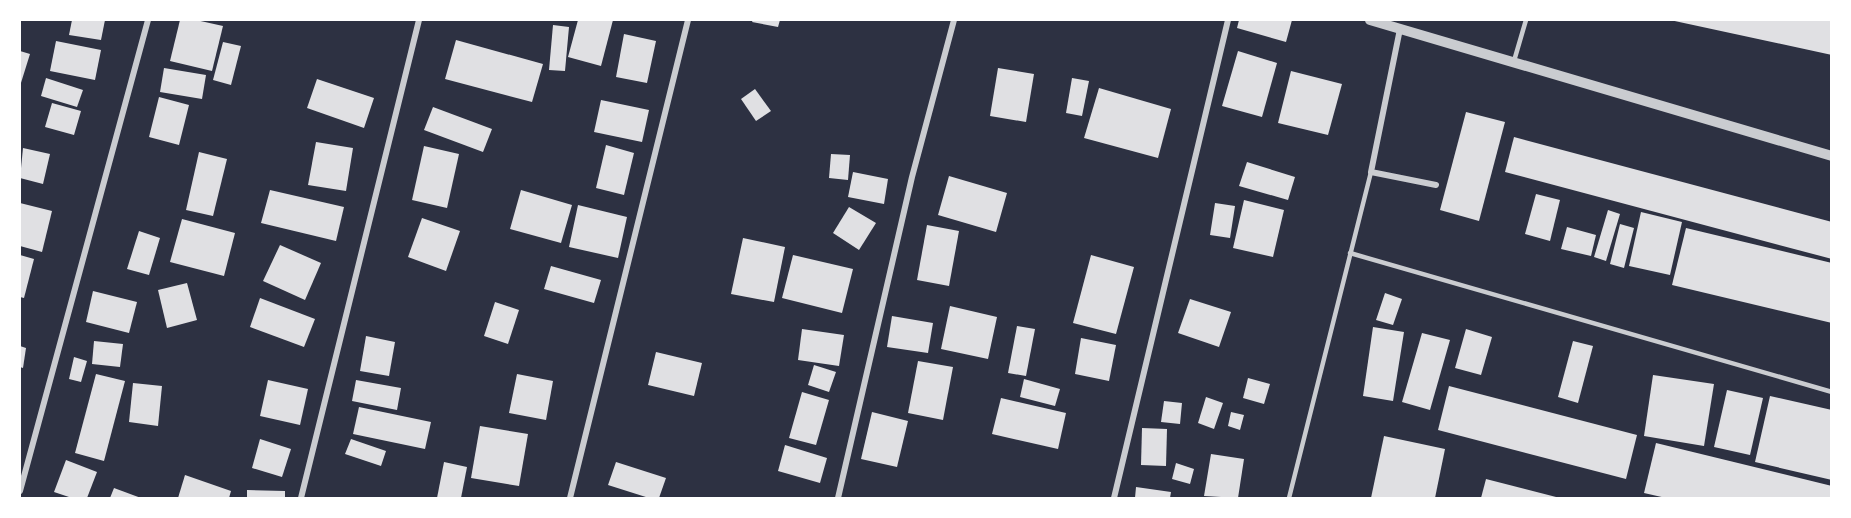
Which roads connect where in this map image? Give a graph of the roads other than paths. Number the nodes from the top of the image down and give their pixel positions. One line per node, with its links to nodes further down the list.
1 (148, 20): 15 (street)
2 (419, 20): 16 (street)
3 (688, 20): 17 (street)
4 (954, 20): 18 (street)
5 (1228, 20): 19 (street)
6 (1370, 20): 8 (street)
7 (1526, 20): 9 (lane)
8 (1400, 28): 9 (street); 11 (street)
9 (1514, 61): 10 (street)
10 (1832, 156)
11 (1371, 172): 12 (street); 13 (lane)
12 (1436, 185)
13 (1350, 253): 14 (lane); 20 (lane)
14 (1832, 392)
15 (20, 491)
16 (301, 498)
17 (570, 498)
18 (838, 498)
19 (1114, 498)
20 (1289, 498)

